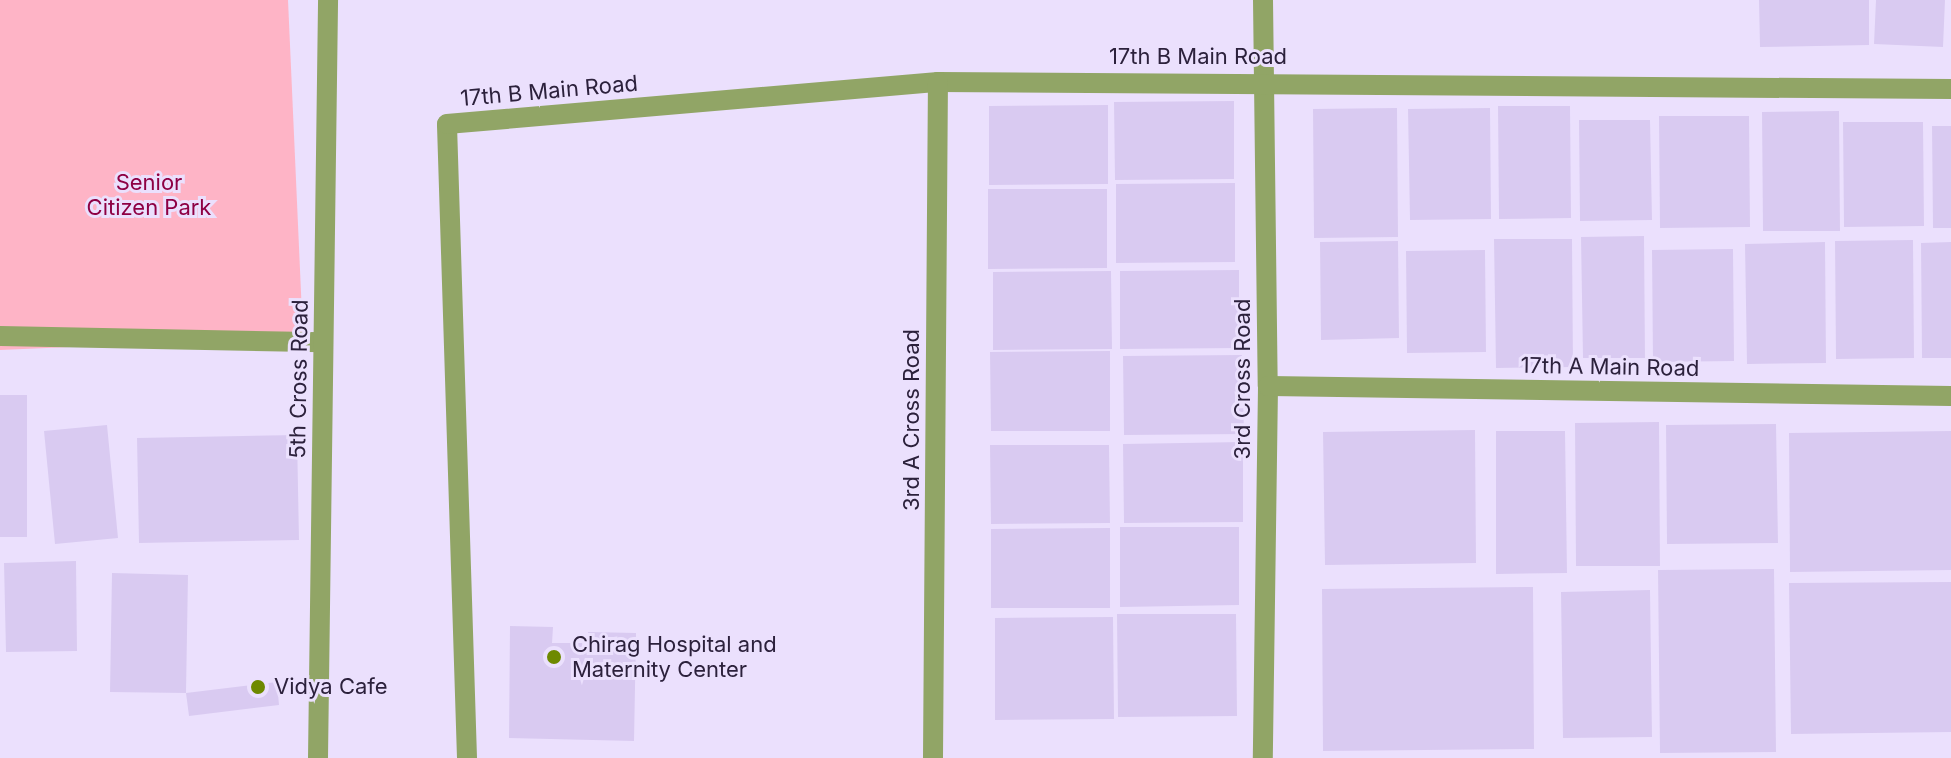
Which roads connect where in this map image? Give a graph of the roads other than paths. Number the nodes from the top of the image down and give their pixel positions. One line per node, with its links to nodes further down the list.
1 (328, 0): 7 (street, 5th Cross Road)
2 (1263, 0): 3 (street, 3rd Cross Road)
3 (1263, 81): 4 (street, 17th B Main Road); 5 (street, 17th B Main Road); 8 (street, 3rd Cross Road)
4 (938, 82): 11 (street, 17th B Main Road); 12 (street, 3rd A Cross Road)
5 (1951, 89)
6 (0, 336): 7 (street)
7 (323, 342): 10 (street, 5th Cross Road)
8 (1268, 386): 9 (street, 17th A Main Road); 13 (street, 3rd Cross Road)
9 (1951, 396)
10 (318, 758)
11 (467, 758)
12 (933, 758)
13 (1263, 758)

